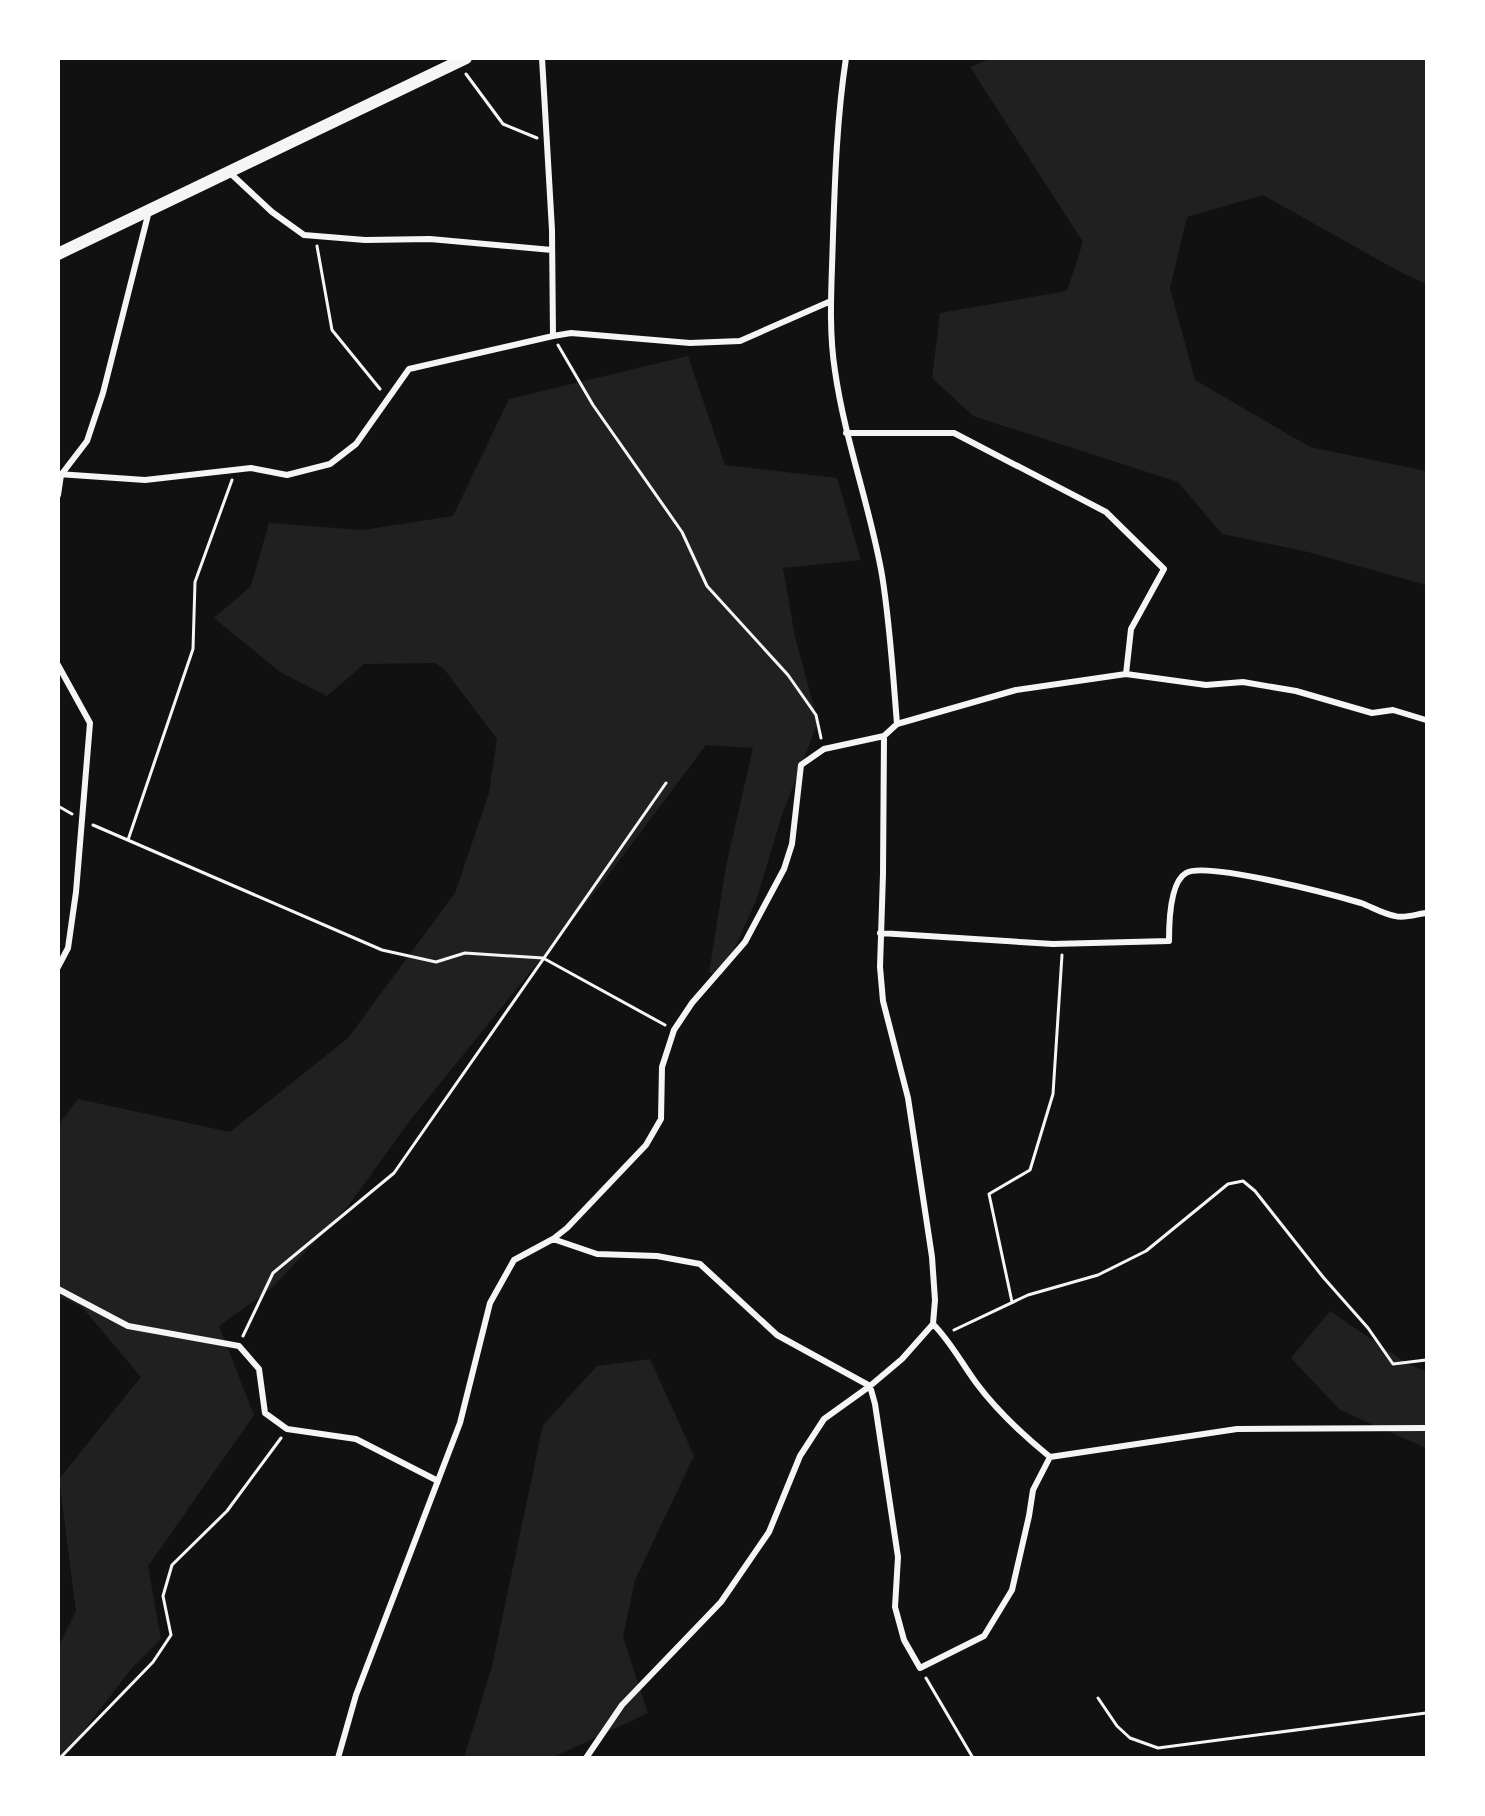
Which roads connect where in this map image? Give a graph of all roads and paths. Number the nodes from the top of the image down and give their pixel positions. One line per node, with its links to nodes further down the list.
1 (542, 58): 4 (street)
2 (846, 58): 10 (street)
3 (461, 61): 4 (path); 5 (main road)
4 (546, 142): 8 (street)
5 (229, 172): 6 (main road); 7 (street)
6 (149, 210): 9 (main road); 15 (street)
7 (315, 236): 8 (street); 12 (path)
8 (552, 250): 11 (street)
9 (58, 254)
10 (831, 301): 11 (street); 13 (street)
11 (553, 336): 12 (street); 22 (path)
12 (388, 399): 14 (street)
13 (846, 433): 18 (street); 20 (street)
14 (236, 470): 15 (street); 26 (path)
15 (60, 474): 16 (street)
16 (58, 495)
17 (58, 665): 25 (street)
18 (1126, 674): 19 (street); 20 (street)
19 (1426, 720)
20 (897, 724): 21 (street)
21 (884, 736): 22 (street); 28 (street)
22 (824, 748): 32 (street)
23 (666, 783): 30 (path)
24 (58, 806): 25 (path)
25 (82, 820): 26 (path); 31 (street)
26 (128, 840): 30 (path)
27 (1426, 913): 29 (street)
28 (880, 933): 29 (street); 36 (street)
29 (1063, 944): 35 (path)
30 (543, 958): 32 (path); 38 (path)
31 (58, 967)
32 (674, 1030): 33 (street)
33 (553, 1239): 40 (street); 44 (street)
34 (58, 1289): 38 (street)
35 (1012, 1302): 37 (path); 39 (path)
36 (933, 1324): 37 (street); 40 (street)
37 (944, 1335): 43 (street)
38 (238, 1346): 42 (street)
39 (1426, 1360)
40 (870, 1386): 45 (street); 50 (street)
41 (1426, 1428): 43 (street)
42 (287, 1429): 44 (street); 48 (path)
43 (1050, 1457): 45 (street)
44 (438, 1481): 49 (street)
45 (920, 1668): 51 (path)
46 (1098, 1698): 47 (path)
47 (1426, 1713)
48 (60, 1758)
49 (338, 1758)
50 (586, 1758)
51 (973, 1758)

